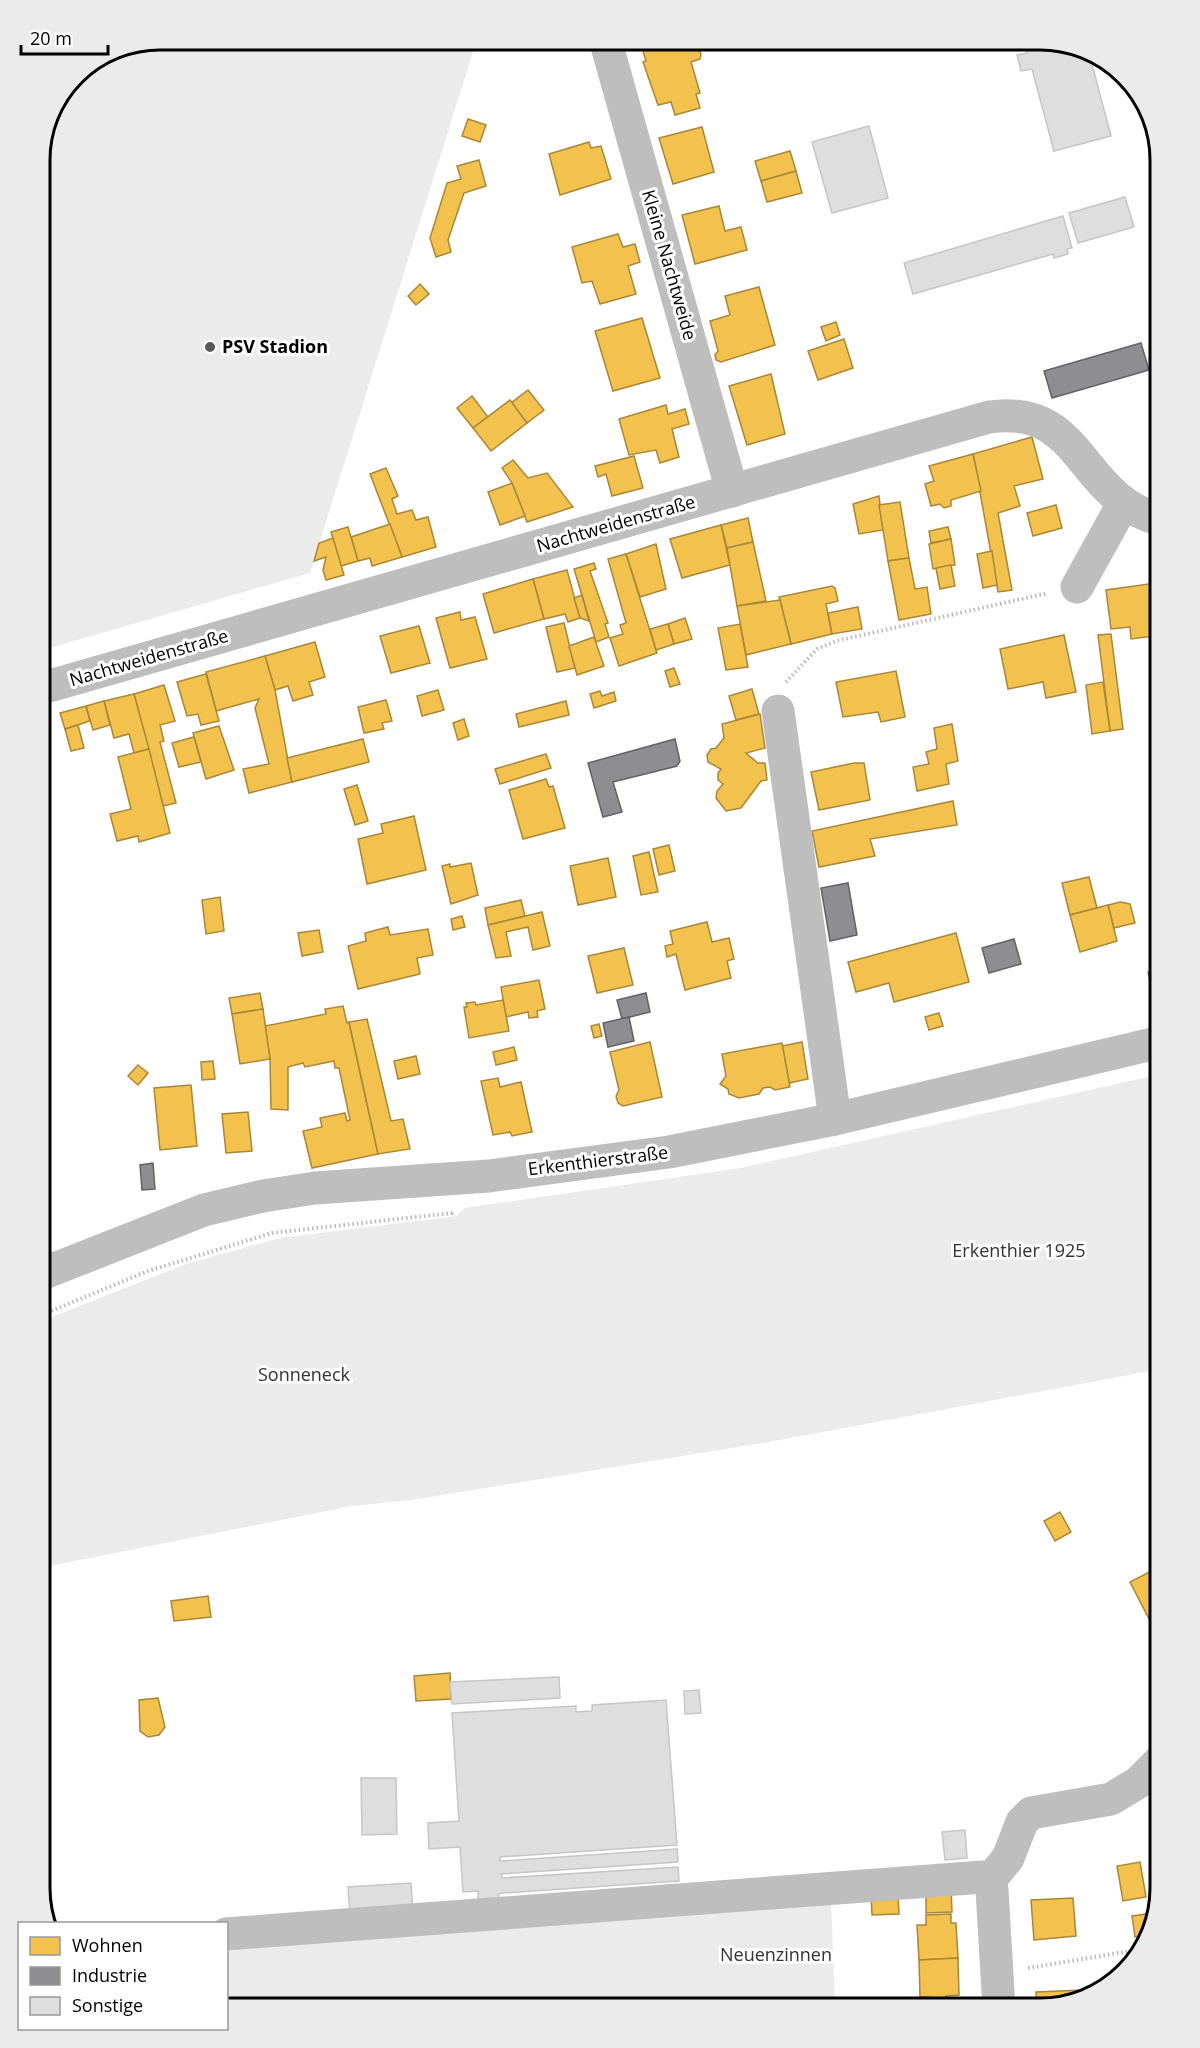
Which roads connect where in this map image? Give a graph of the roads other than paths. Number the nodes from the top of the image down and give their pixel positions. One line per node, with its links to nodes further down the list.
1 (608, 50): 2 (street, Kleine Nachtweide)
2 (732, 491): 3 (street, Nachtweidenstraße); 6 (street, Nachtweidenstraße)
3 (1123, 504): 4 (street, Nachtweidenstraße); 5 (street)
4 (1150, 517)
5 (1077, 587)
6 (50, 686)
7 (778, 711): 9 (street)
8 (1150, 1045): 9 (street, Erkenthierstraße)
9 (835, 1119): 10 (street, Erkenthierstraße)
10 (50, 1271)
11 (1150, 1771): 12 (street)
12 (990, 1880): 13 (street); 14 (street)
13 (228, 1934)
14 (999, 1998)

